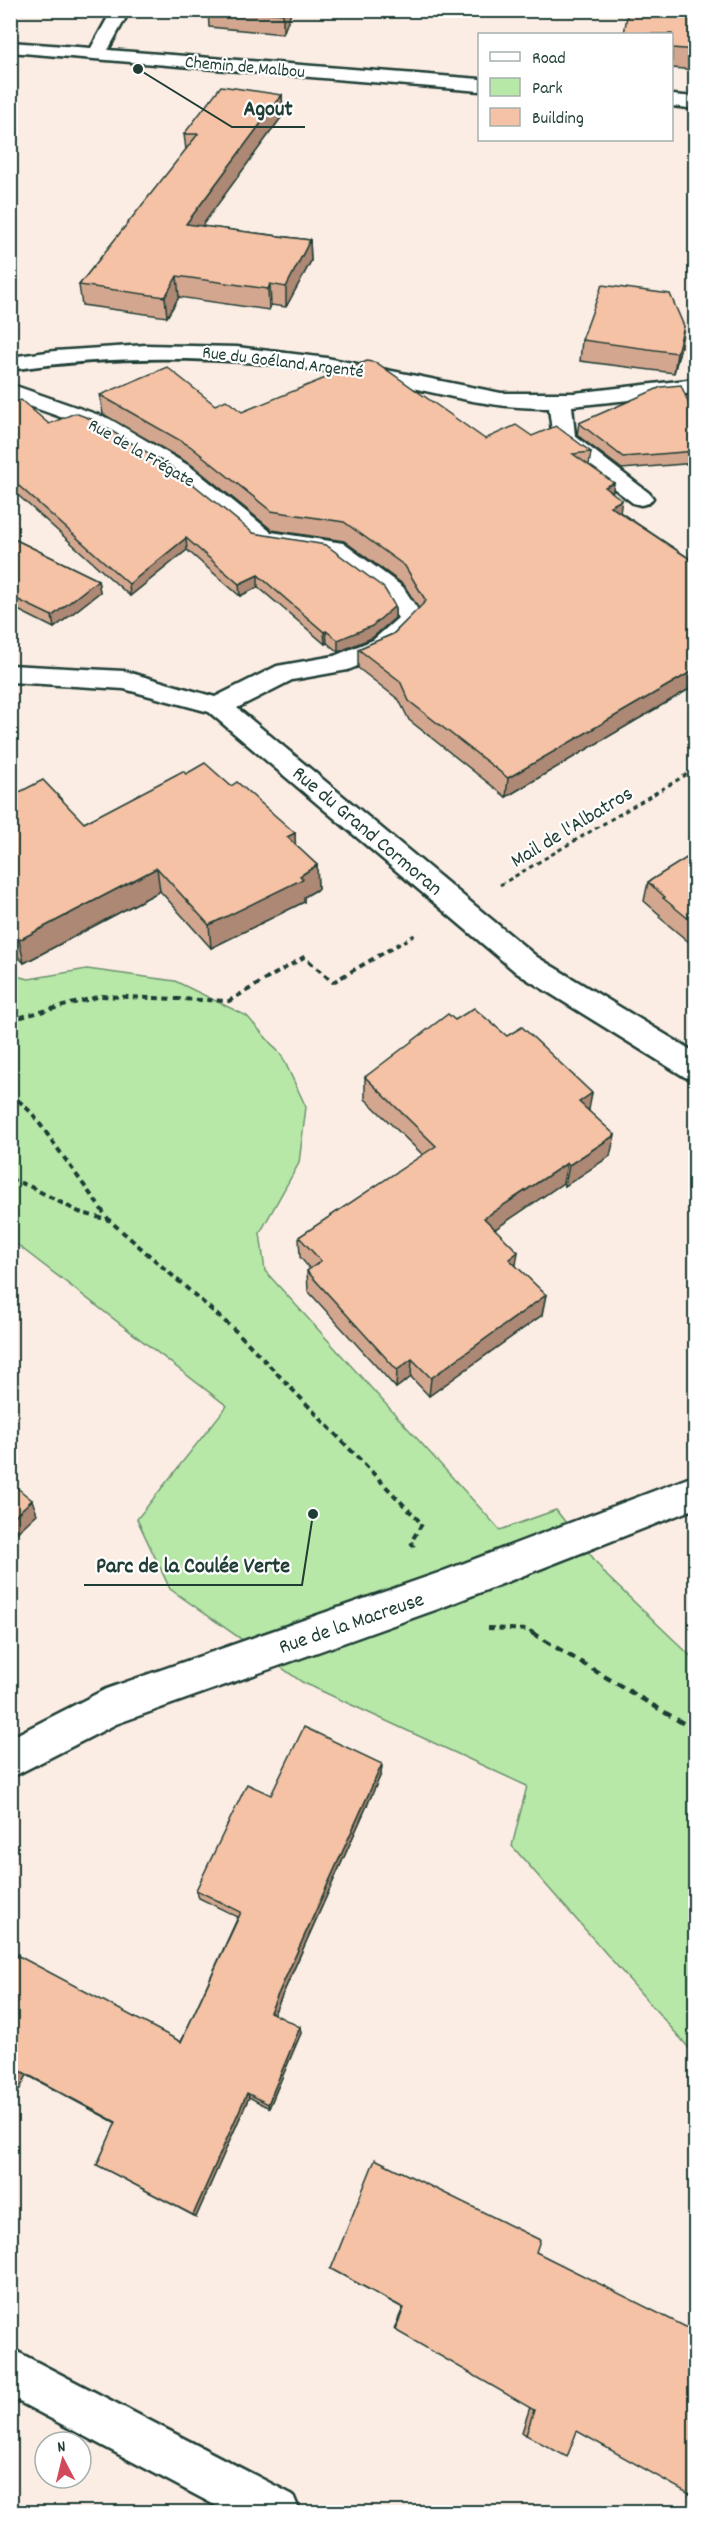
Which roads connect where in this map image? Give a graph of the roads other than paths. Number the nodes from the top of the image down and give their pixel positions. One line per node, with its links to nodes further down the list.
1 (121, 10): 3 (street)
2 (10, 47): 3 (street, Chemin de Malbou)
3 (97, 54): 4 (street, Chemin de Malbou)
4 (478, 85)
5 (673, 101): 6 (street)
6 (696, 103)
7 (10, 363): 10 (street, Rue du Goéland Argenté)
8 (696, 386): 10 (street, Rue du Goéland Argenté)
9 (10, 392): 13 (street, Rue de la Frégate)
10 (560, 402): 11 (street)
11 (641, 498)
12 (10, 674): 13 (street, Rue du Grand Cormoran)
13 (218, 706): 14 (street, Rue du Grand Cormoran)
14 (696, 1068)
15 (696, 1491): 16 (street, Rue de la Macreuse)
16 (10, 1759)
17 (10, 2371): 18 (street)
18 (276, 2512)

